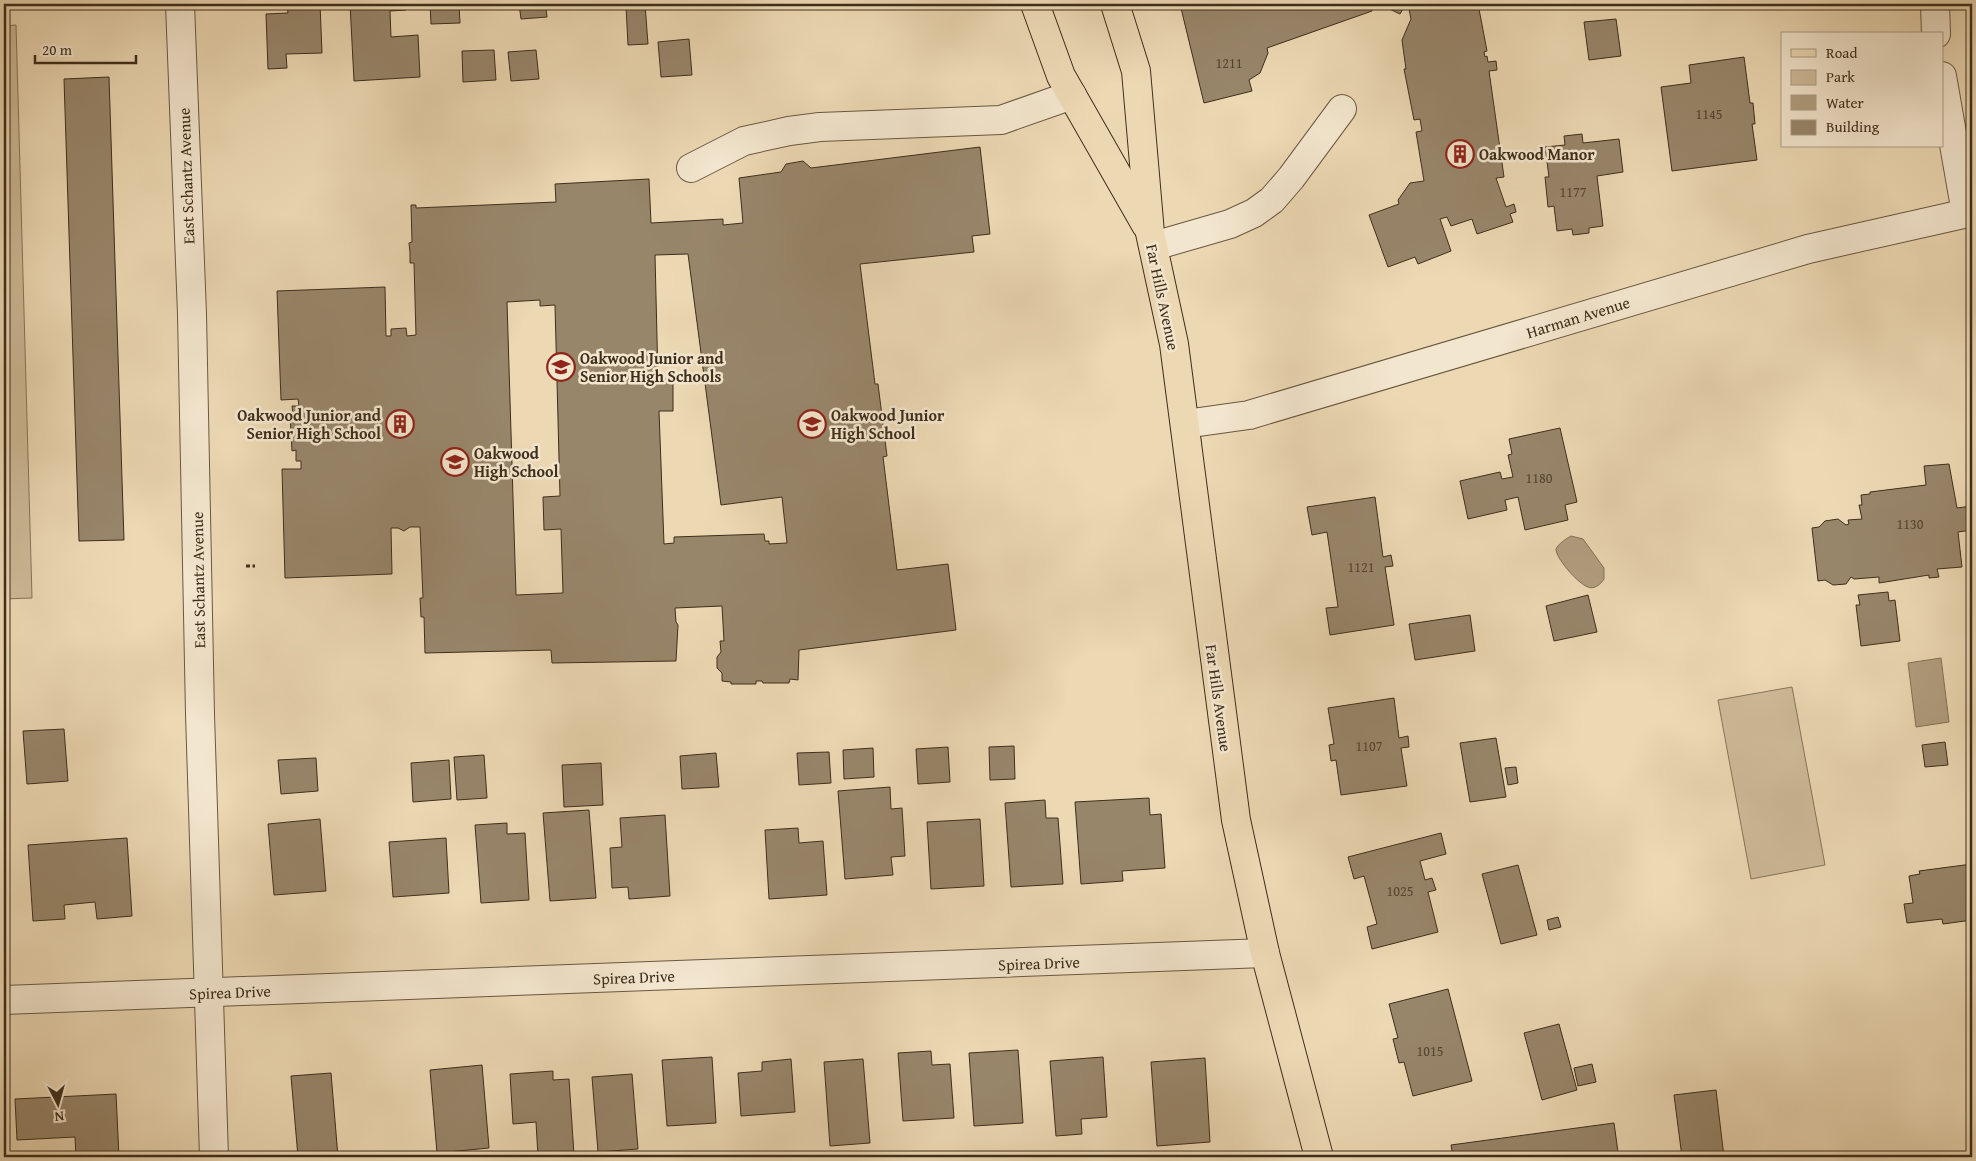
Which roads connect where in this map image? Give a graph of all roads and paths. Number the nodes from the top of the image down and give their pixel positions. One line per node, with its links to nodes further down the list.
1 (180, 4): 16 (street, East Schantz Avenue)
2 (1035, 4): 7 (main road, Far Hills Avenue)
3 (1116, 4): 11 (main road, Far Hills Avenue)
4 (1935, 4): 5 (street)
5 (1936, 32)
6 (1944, 86): 10 (street)
7 (1072, 95): 9 (street); 11 (main road, Far Hills Avenue)
8 (1342, 108): 11 (street)
9 (691, 168)
10 (1969, 212): 12 (street, Harman Avenue)
11 (1152, 240): 12 (main road, Far Hills Avenue)
12 (1185, 424): 15 (main road, Far Hills Avenue)
13 (246, 566): 14 (path)
14 (256, 566)
15 (1265, 953): 16 (street, Spirea Drive); 19 (main road, Far Hills Avenue)
16 (208, 992): 17 (street, Spirea Drive); 18 (street, East Schantz Avenue)
17 (4, 1000)
18 (214, 1157)
19 (1319, 1157)

